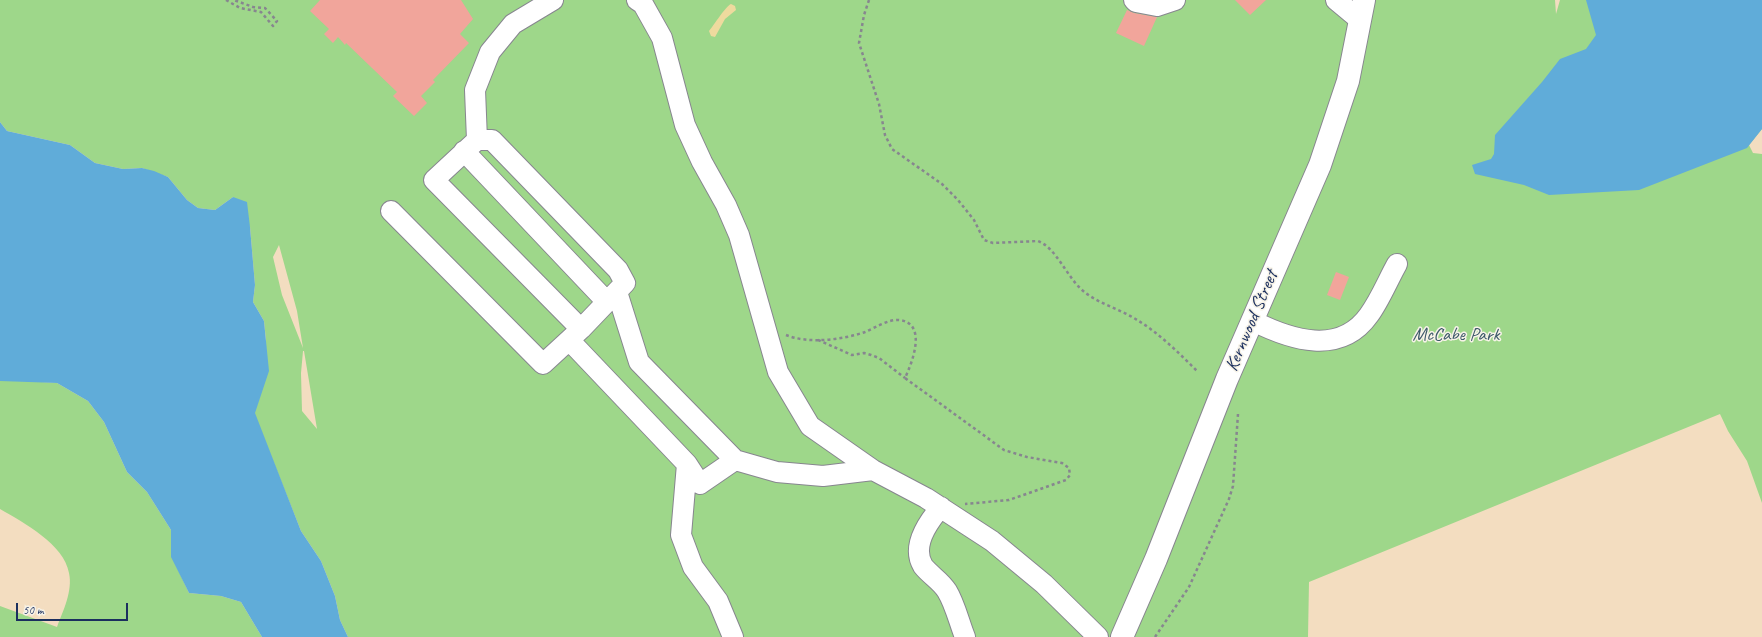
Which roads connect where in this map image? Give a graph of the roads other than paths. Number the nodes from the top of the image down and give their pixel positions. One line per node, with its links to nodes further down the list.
1 (553, 0): 7 (lane)
2 (637, 0): 15 (lane)
3 (1134, 0): 4 (lane)
4 (1175, 0)
5 (1336, 0): 6 (lane)
6 (1362, 10): 11 (main road, Kernwood Street)
7 (471, 146): 10 (lane); 10 (lane); 12 (lane)
8 (391, 211): 12 (lane)
9 (1397, 264): 11 (lane)
10 (612, 297): 12 (lane); 13 (lane)
11 (1253, 321): 20 (main road, Kernwood Street)
12 (575, 335): 14 (lane)
13 (735, 460): 14 (lane); 15 (lane)
14 (687, 464): 17 (lane)
15 (873, 470): 16 (lane)
16 (941, 507): 18 (lane); 19 (lane)
17 (733, 637)
18 (965, 637)
19 (1098, 637)
20 (1122, 637)

